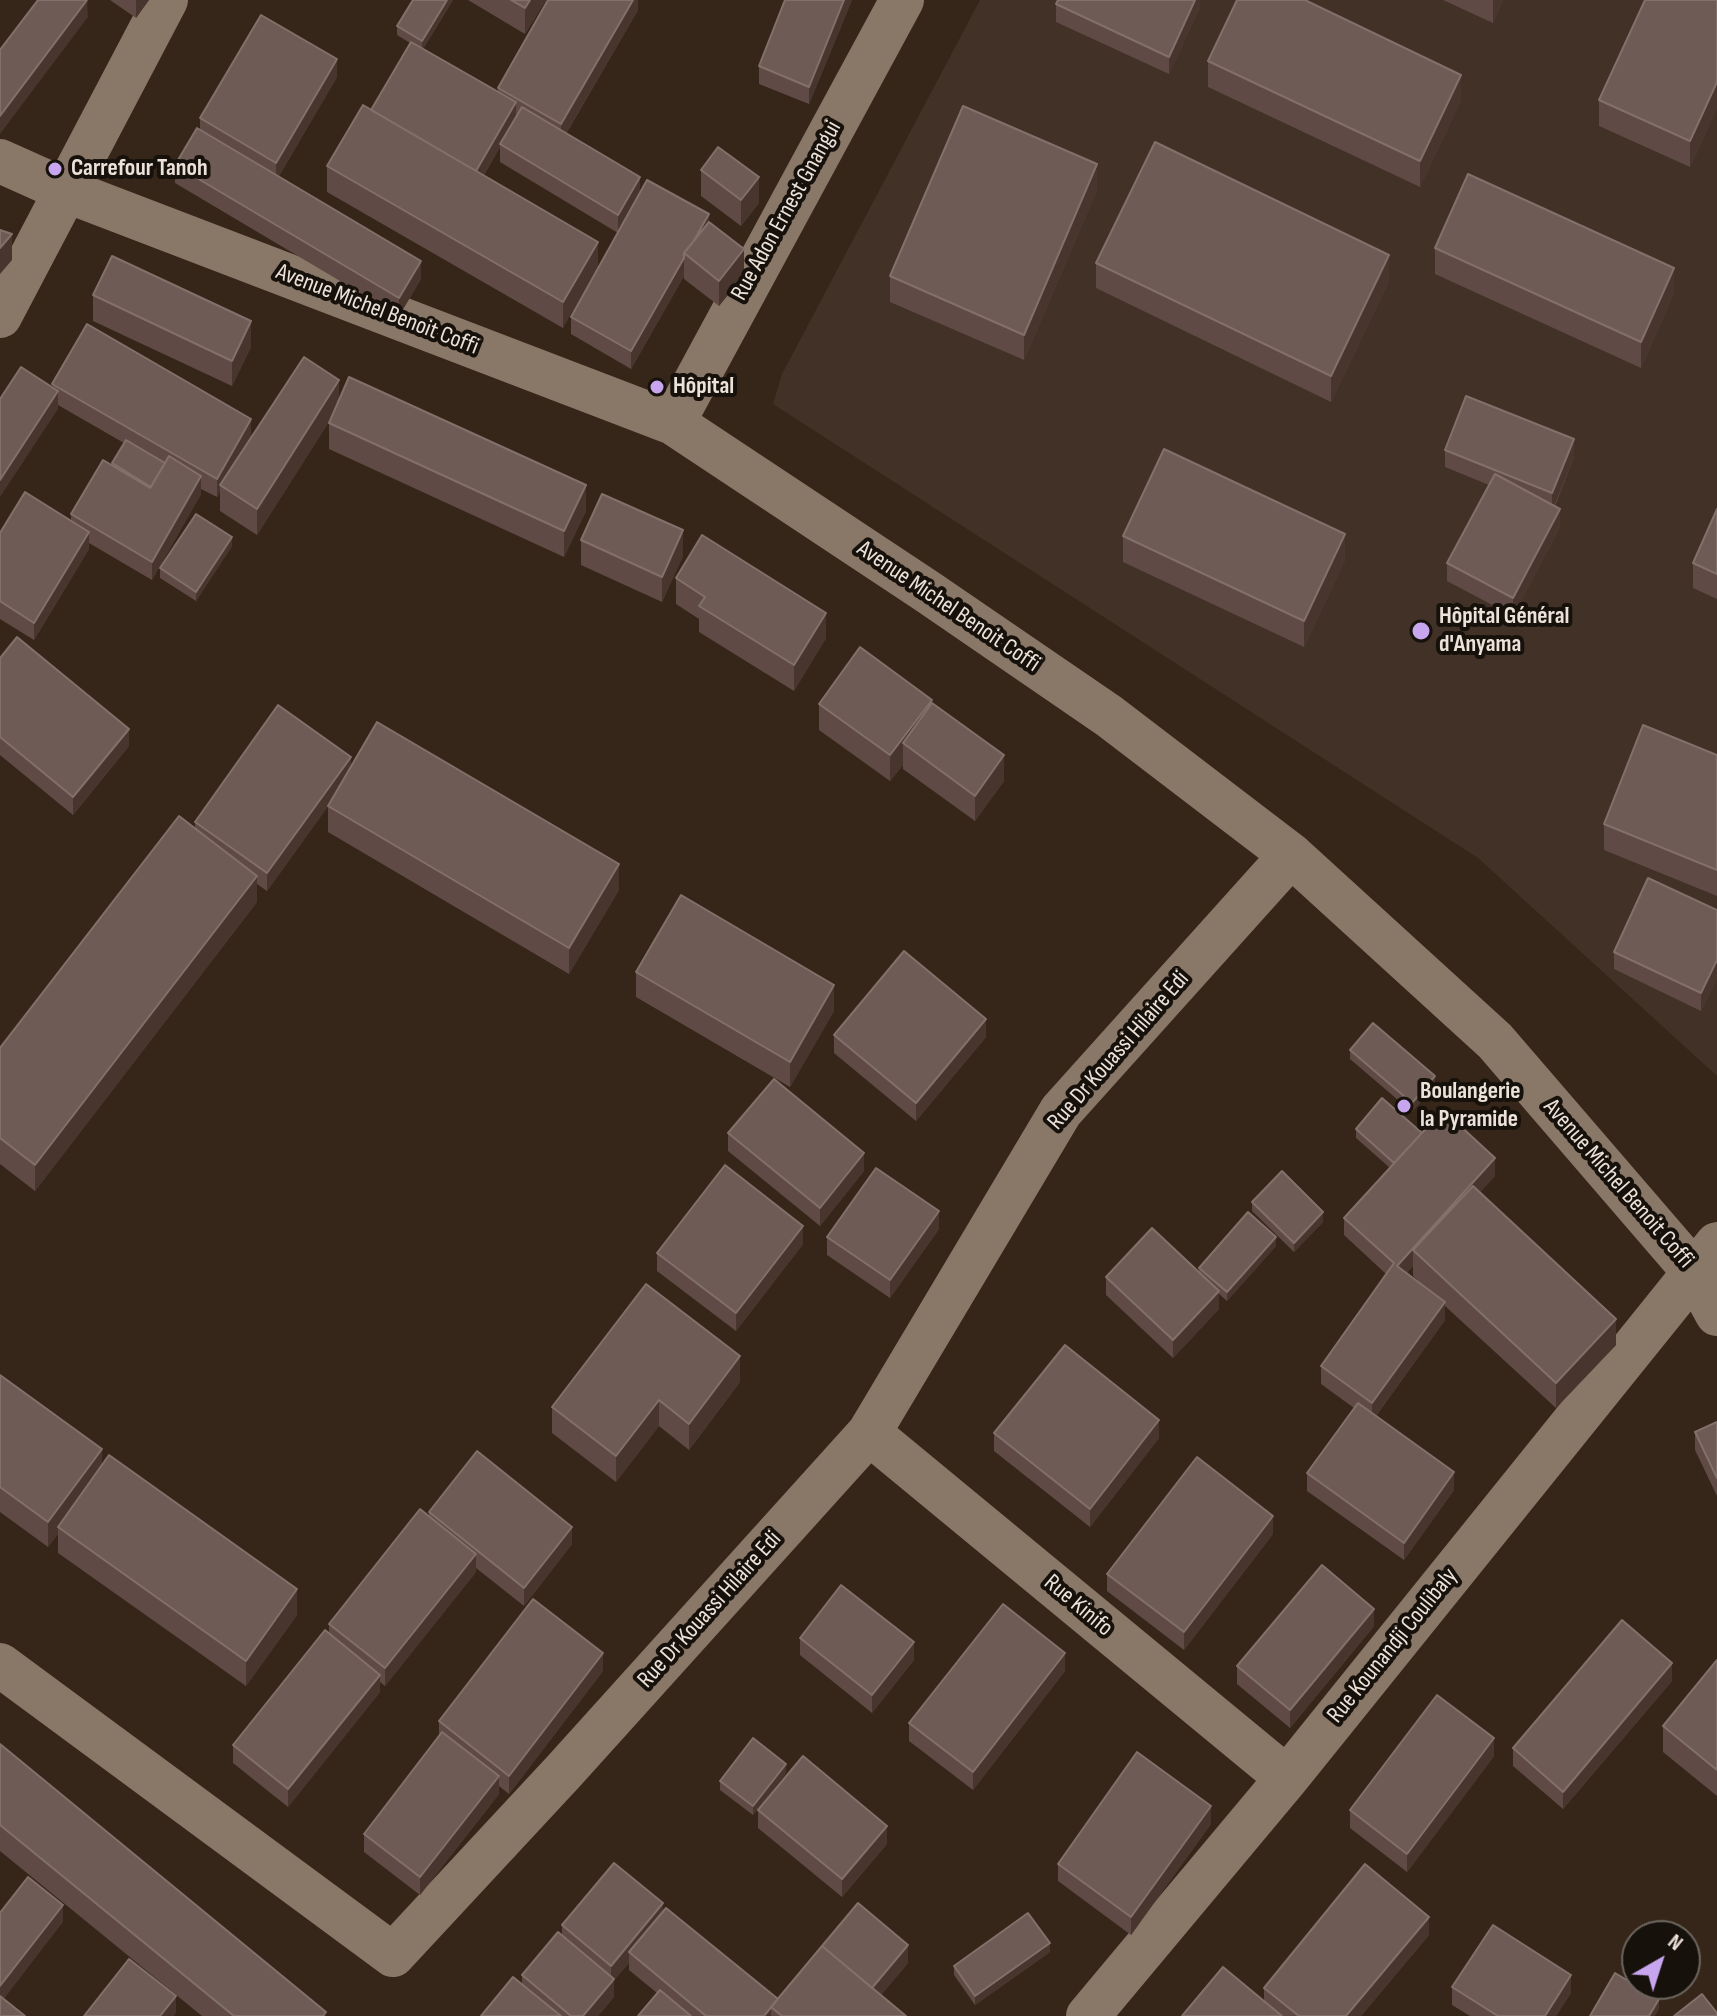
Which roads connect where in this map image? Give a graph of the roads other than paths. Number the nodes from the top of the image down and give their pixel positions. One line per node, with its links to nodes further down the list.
1 (166, 0): 4 (street)
2 (902, 0): 6 (street, Rue Adon Ernest Gnangui)
3 (0, 161): 4 (street, Avenue Michel Benoit Coffi)
4 (67, 191): 5 (street); 6 (street, Avenue Michel Benoit Coffi)
5 (0, 316)
6 (673, 423): 7 (street, Avenue Michel Benoit Coffi)
7 (1291, 855): 8 (street, Avenue Michel Benoit Coffi); 10 (street, Rue Dr Kouassi Hilaire Edi)
8 (1706, 1258): 9 (street, Avenue Michel Benoit Coffi); 12 (street, Rue Kounandji Coulibaly)
9 (1717, 1314)
10 (869, 1433): 11 (street, Rue Dr Kouassi Hilaire Edi); 12 (street, Rue Kinifo)
11 (0, 1665)
12 (1287, 1778): 13 (street, Rue Kounandji Coulibaly)
13 (1088, 2016)

